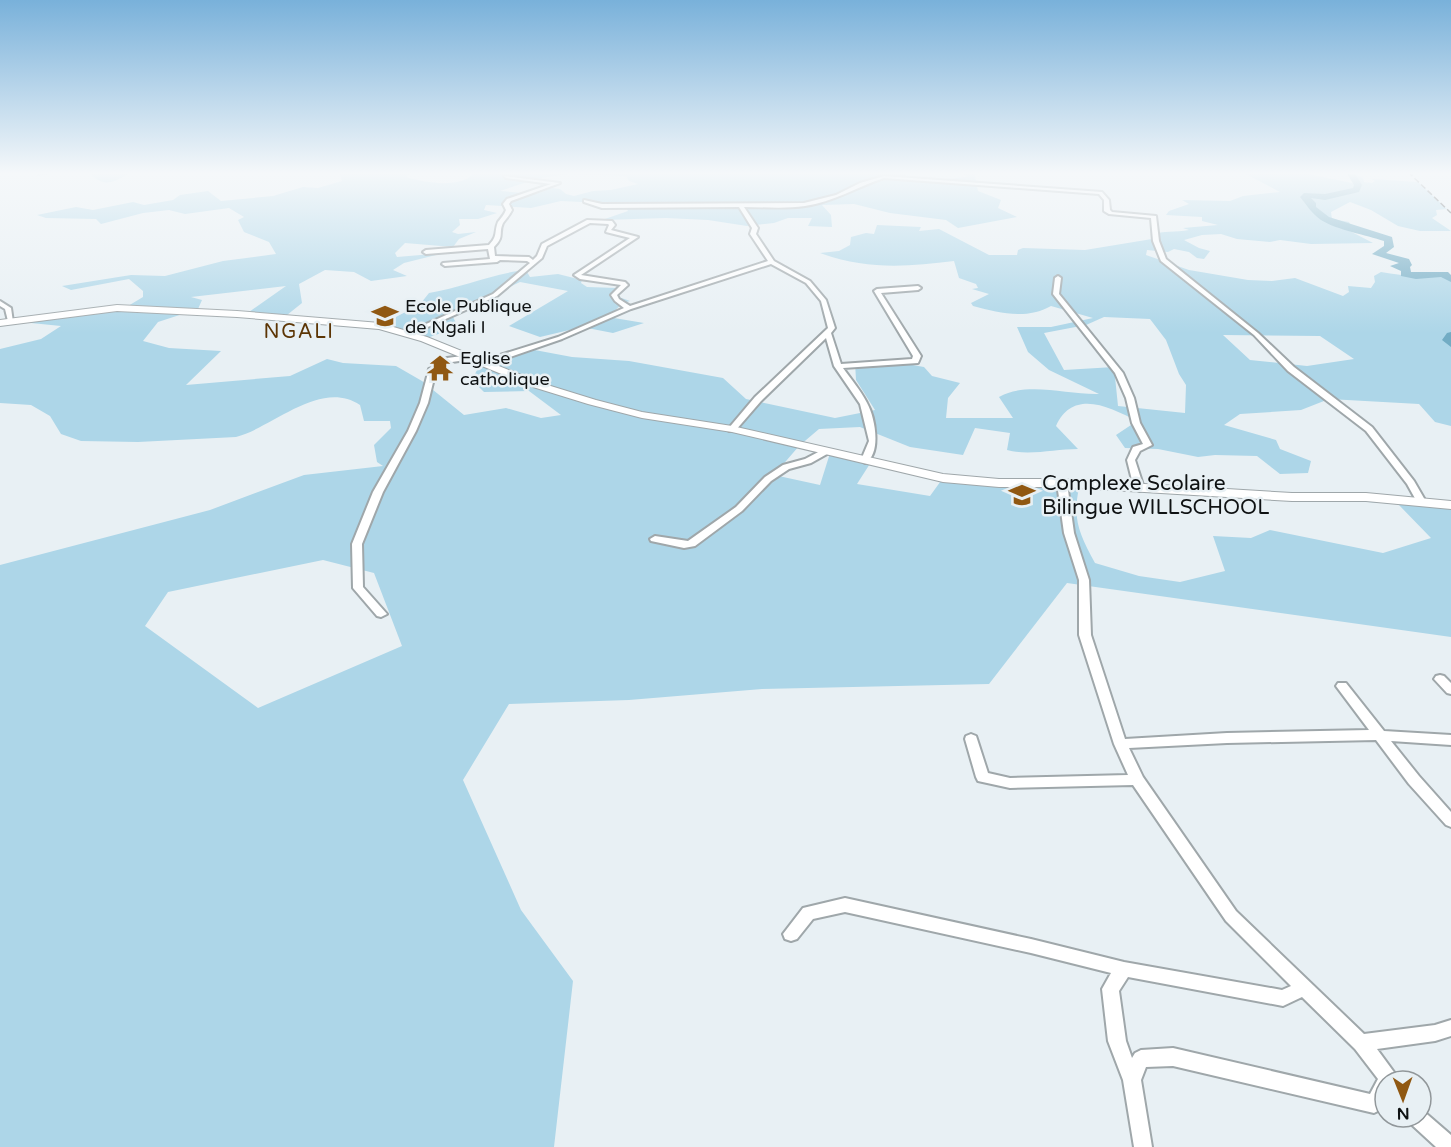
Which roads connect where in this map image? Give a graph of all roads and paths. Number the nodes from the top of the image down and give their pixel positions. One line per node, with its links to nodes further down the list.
1 (500, 226): 6 (street)
2 (580, 226): 10 (street)
3 (612, 226): 15 (street)
4 (753, 226): 9 (street)
5 (1155, 226): 27 (street)
6 (491, 247): 7 (street); 8 (street)
7 (426, 252)
8 (497, 260): 10 (street); 11 (street)
9 (772, 262): 15 (street); 17 (street)
10 (532, 263): 18 (street)
11 (445, 264)
12 (1058, 278): 26 (street)
13 (918, 288): 21 (street)
14 (2, 306): 16 (street)
15 (629, 308): 20 (street)
16 (5, 322): 18 (street)
17 (828, 333): 21 (street); 22 (street)
18 (408, 334): 19 (street)
19 (470, 357): 20 (street); 30 (street)
20 (484, 363): 22 (street)
21 (838, 366): 24 (street)
22 (732, 429): 23 (street)
23 (824, 452): 24 (street); 29 (street)
24 (865, 460): 25 (street)
25 (1062, 483): 26 (street); 37 (street)
26 (1139, 488): 27 (street)
27 (1420, 500): 28 (street)
28 (1451, 505)
29 (656, 539)
30 (381, 614)
31 (1440, 679): 33 (street)
32 (1342, 686): 34 (street)
33 (1451, 690)
34 (1380, 735): 36 (street); 37 (street); 39 (street)
35 (971, 739): 38 (street)
36 (1451, 740)
37 (1120, 744): 38 (street)
38 (1137, 780): 42 (street)
39 (1451, 821)
40 (791, 934): 41 (street)
41 (1124, 969): 42 (street); 46 (street)
42 (1303, 988): 44 (street)
43 (1451, 1028): 44 (street)
44 (1361, 1043): 45 (street)
45 (1379, 1069)
46 (1132, 1080): 47 (street); 49 (street)
47 (1373, 1104)
48 (1431, 1129): 50 (street)
49 (1143, 1147)
50 (1450, 1147)

